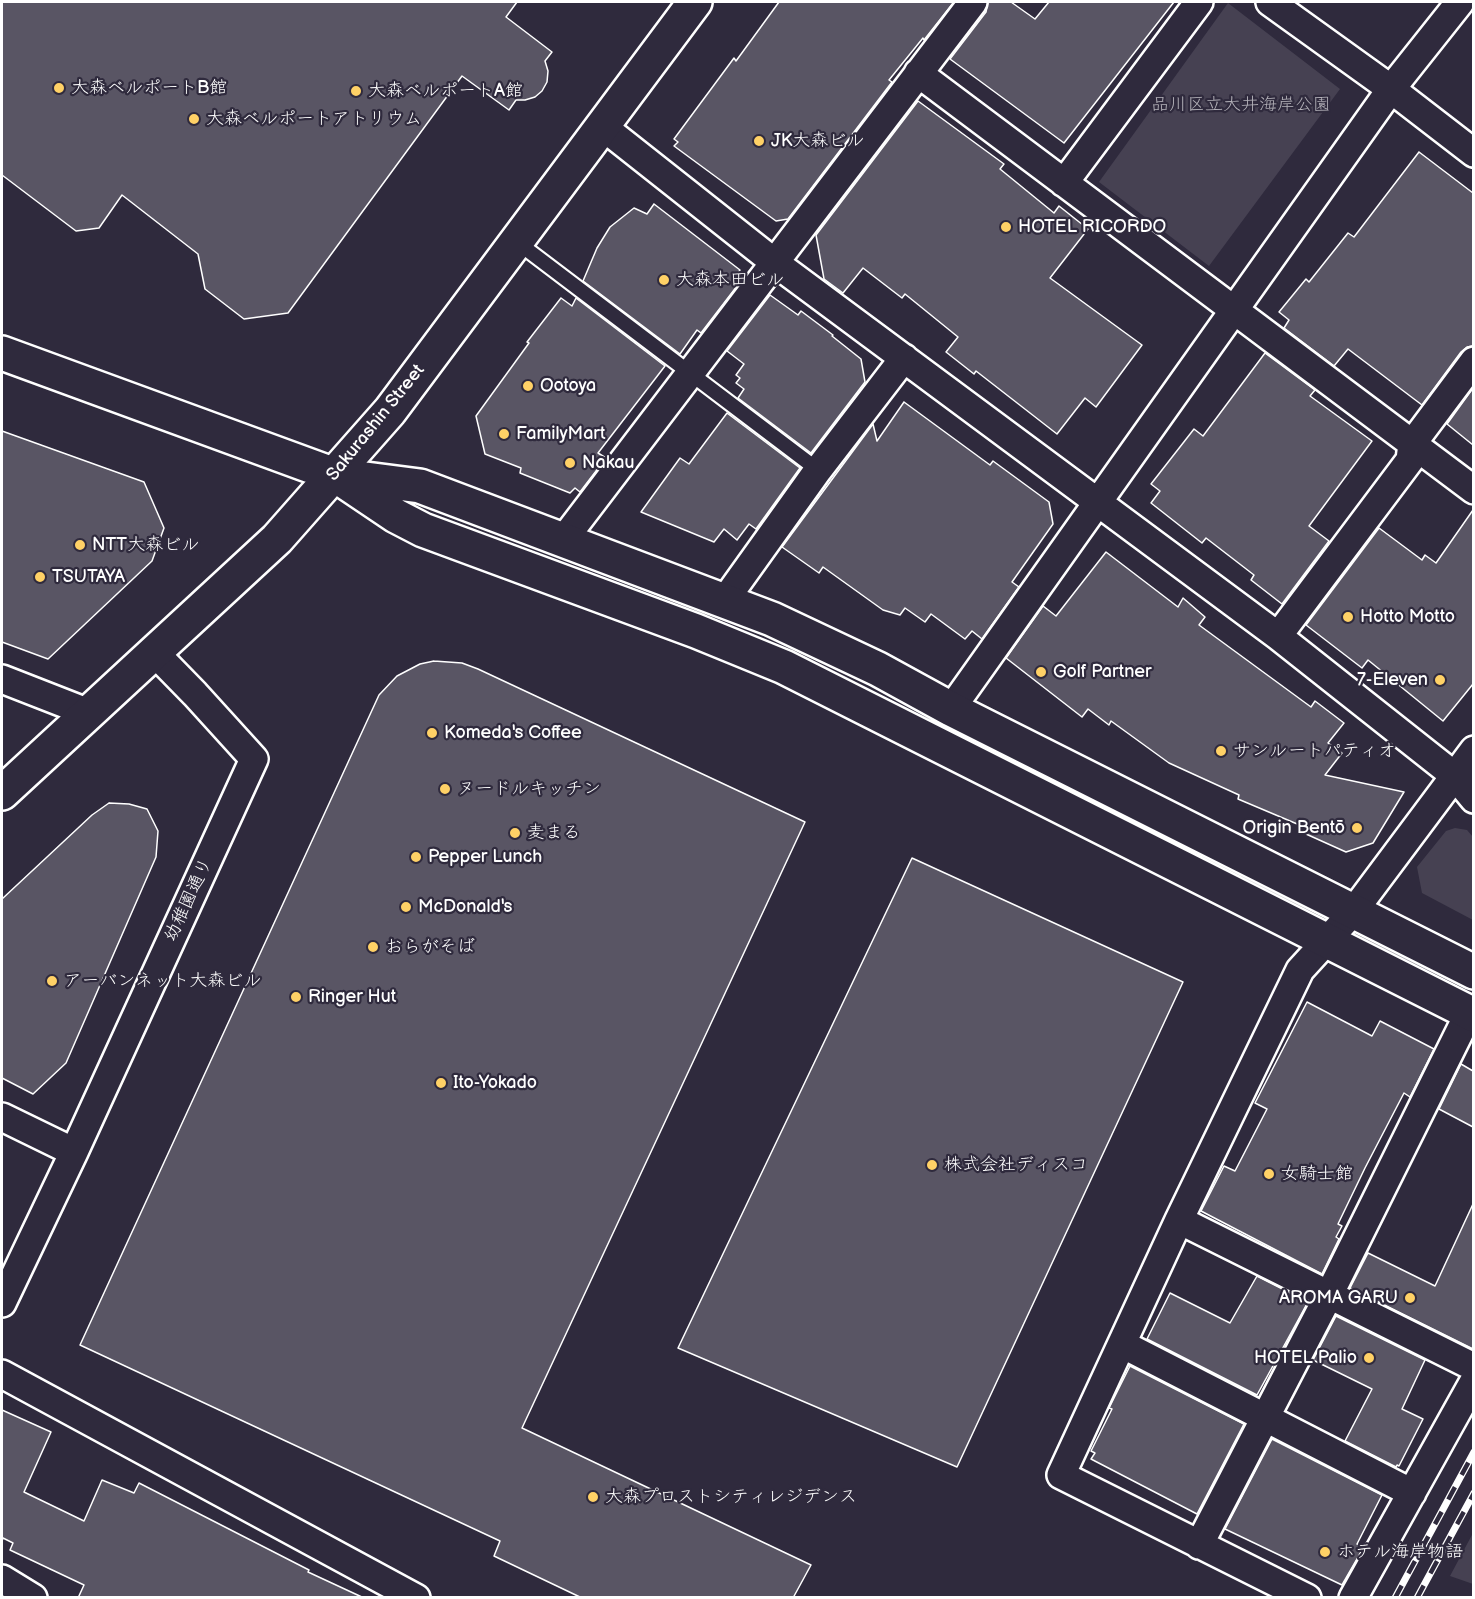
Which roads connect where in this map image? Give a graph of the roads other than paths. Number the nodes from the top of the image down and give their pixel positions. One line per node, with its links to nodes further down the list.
1 (695, 2): 8 (street, Sakurashin Street)
2 (973, 2): 6 (street)
3 (1199, 2): 10 (street)
4 (1270, 2): 7 (street)
5 (1460, 2): 7 (street)
6 (918, 74): 10 (street); 12 (street)
7 (1391, 89): 9 (street); 13 (street)
8 (602, 126): 11 (street, Sakurashin Street); 12 (street)
9 (1473, 153)
10 (1064, 183): 13 (street)
11 (517, 242): 17 (lane); 20 (street, Sakurashin Street)
12 (774, 262): 15 (street); 17 (street)
13 (1234, 311): 18 (street); 22 (street)
14 (2, 353): 20 (street)
15 (904, 358): 19 (street); 22 (street)
16 (1473, 361): 18 (street)
17 (690, 373): 19 (lane); 23 (street)
18 (1412, 444): 21 (street); 25 (street)
19 (818, 470): 24 (street)
20 (335, 475): 23 (street); 26 (street, Sakurashin Street); 35 (street)
21 (1473, 490)
22 (1098, 501): 25 (street); 28 (street)
23 (564, 539): 24 (street)
24 (725, 600): 28 (street)
25 (1278, 636): 31 (street)
26 (155, 654): 29 (street, Sakurashin Street); 39 (street, 幼稚園通り)
27 (2, 680): 29 (street)
28 (951, 709): 34 (street)
29 (89, 713): 32 (street, Sakurashin Street)
30 (1473, 750): 31 (street)
31 (1455, 776): 33 (street); 34 (street)
32 (2, 793)
33 (1473, 800)
34 (1353, 912): 35 (street); 36 (street)
35 (1327, 941): 37 (street); 40 (street)
36 (1473, 972)
37 (1471, 1014): 41 (street)
38 (2, 1117): 39 (street)
39 (74, 1152): 42 (street, 幼稚園通り)
40 (1179, 1220): 41 (street); 43 (street)
41 (1329, 1295): 44 (street); 47 (street)
42 (2, 1303)
43 (1122, 1344): 47 (street); 49 (street)
44 (1473, 1367)
45 (2, 1374): 51 (street)
46 (1473, 1381): 48 (street)
47 (1265, 1418): 48 (street); 49 (street)
48 (1412, 1493): 54 (street)
49 (1198, 1545): 53 (street)
50 (2, 1579): 52 (street)
51 (401, 1594)
52 (33, 1598)
53 (1307, 1598)
54 (1353, 1598)

